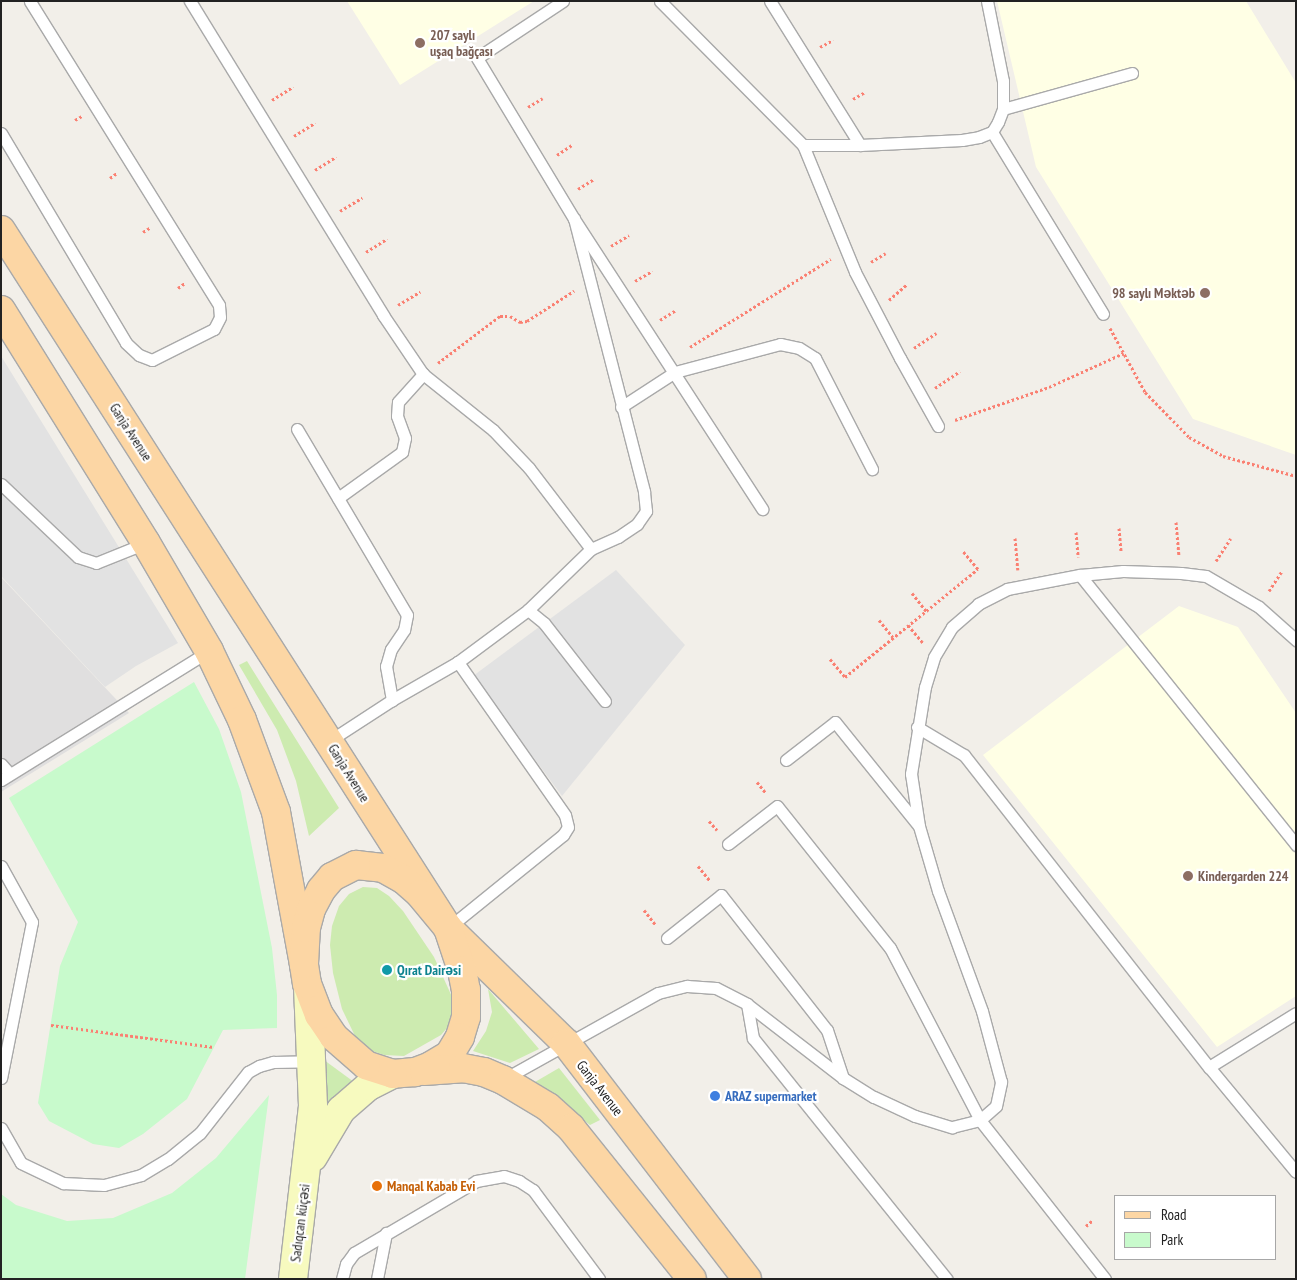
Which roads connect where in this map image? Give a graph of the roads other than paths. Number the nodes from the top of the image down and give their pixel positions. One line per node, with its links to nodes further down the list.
1 (30, 1): 10 (lane)
2 (190, 1): 18 (lane)
3 (563, 1): 13 (lane)
4 (660, 1): 11 (lane)
5 (770, 1): 12 (lane)
6 (987, 1): 8 (lane)
7 (1132, 72): 8 (lane)
8 (1003, 109): 9 (lane)
9 (992, 132): 12 (lane); 16 (lane)
10 (1, 133)
11 (803, 145): 12 (lane); 20 (lane)
12 (860, 145)
13 (574, 218): 17 (lane); 19 (lane)
14 (1, 230): 36 (main road, Ganja Avenue)
15 (1, 310): 26 (main road)
16 (1103, 314)
17 (675, 372): 19 (lane); 22 (lane); 25 (lane)
18 (423, 374): 24 (lane); 27 (lane)
19 (621, 407): 27 (lane)
20 (938, 426)
21 (297, 429): 24 (lane)
22 (872, 469)
23 (1, 484): 26 (lane)
24 (338, 498): 33 (lane)
25 (762, 509)
26 (146, 543): 31 (main road)
27 (591, 549): 29 (lane)
28 (1080, 575): 30 (lane); 35 (lane); 42 (lane)
29 (528, 610): 32 (lane); 34 (lane)
30 (1296, 640)
31 (209, 651): 39 (lane); 46 (main road)
32 (458, 662): 33 (lane); 44 (lane)
33 (392, 700): 36 (lane)
34 (605, 701)
35 (917, 727): 40 (lane); 51 (lane)
36 (329, 741): 44 (main road, Ganja Avenue)
37 (786, 760): 40 (lane)
38 (1, 764): 39 (lane)
39 (6, 777)
40 (919, 826): 56 (lane)
41 (728, 844): 56 (lane)
42 (1296, 845)
43 (1, 866): 53 (lane)
44 (448, 928): 46 (main road); 49 (main road, Ganja Avenue); 52 (main road)
45 (667, 938): 54 (lane)
46 (306, 974): 50 (street, Sadıqcan küçəsi); 52 (main road)
47 (747, 1004): 49 (lane); 54 (lane); 67 (lane)
48 (1296, 1013): 51 (lane)
49 (566, 1043): 55 (lane); 66 (main road, Ganja Avenue)
50 (312, 1061): 57 (lane); 58 (street, Sadıqcan küçəsi)
51 (1209, 1067): 59 (lane)
52 (404, 1073): 55 (main road); 58 (street)
53 (1, 1078)
54 (843, 1078): 56 (lane)
55 (502, 1080): 65 (main road)
56 (980, 1120): 68 (lane)
57 (1, 1128)
58 (307, 1168): 61 (street, Sadıqcan küçəsi)
59 (1296, 1172)
60 (386, 1233): 62 (lane); 63 (lane); 64 (lane)
61 (293, 1279)
62 (342, 1279)
63 (377, 1279)
64 (599, 1279)
65 (692, 1279)
66 (747, 1279)
67 (948, 1279)
68 (1104, 1279)

